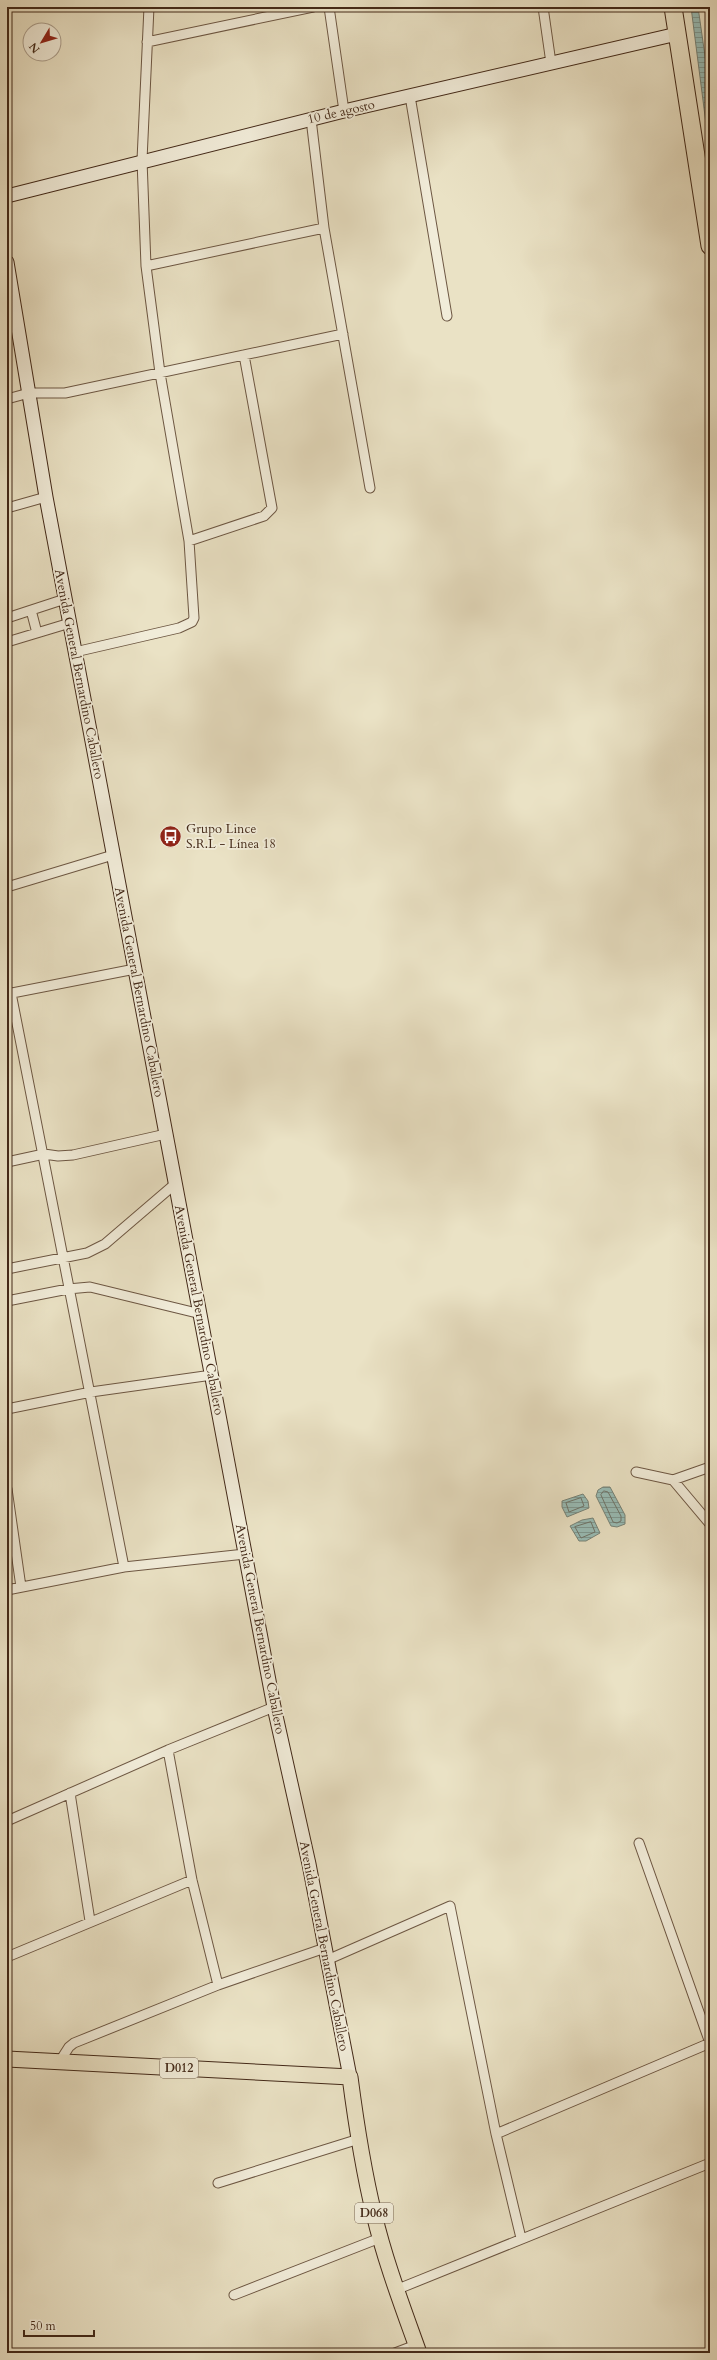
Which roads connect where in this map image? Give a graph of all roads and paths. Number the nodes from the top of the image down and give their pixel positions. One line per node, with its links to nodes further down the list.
1 (149, 7): 7 (street)
2 (313, 7): 7 (street)
3 (329, 7): 10 (street)
4 (543, 7): 8 (street)
5 (673, 7): 6 (highway)
6 (677, 34): 8 (main road, 10 de agosto); 15 (highway)
7 (147, 42): 12 (street)
8 (551, 63): 9 (main road, 10 de agosto)
9 (410, 96): 10 (main road, 10 de agosto); 18 (street)
10 (344, 111): 11 (main road, 10 de agosto)
11 (311, 119): 12 (main road, 10 de agosto); 14 (street)
12 (142, 160): 13 (main road, 10 de agosto); 17 (street)
13 (7, 196)
14 (324, 228): 17 (street); 19 (street)
15 (710, 246)
16 (7, 262): 22 (main road, Avenida General Bernardino Caballero / D068)
17 (146, 266): 21 (street)
18 (447, 316)
19 (343, 334): 20 (street); 24 (street)
20 (244, 356): 21 (street); 27 (street)
21 (160, 373): 22 (street); 27 (street)
22 (29, 393): 23 (street); 25 (main road, Avenida General Bernardino Caballero / D068)
23 (7, 399)
24 (370, 488)
25 (46, 497): 26 (street); 28 (main road, Avenida General Bernardino Caballero / D068)
26 (7, 508)
27 (188, 541): 34 (street)
28 (65, 599): 29 (street); 31 (main road, Avenida General Bernardino Caballero / D068)
29 (31, 610): 30 (street); 32 (street)
30 (7, 618)
31 (70, 623): 32 (street); 34 (main road, Avenida General Bernardino Caballero / D068)
32 (37, 633): 33 (street)
33 (7, 642)
34 (75, 652): 35 (main road, Avenida General Bernardino Caballero / D068)
35 (113, 855): 36 (street); 37 (main road, Avenida General Bernardino Caballero / D068)
36 (7, 887)
37 (135, 969): 38 (street); 39 (main road, Avenida General Bernardino Caballero / D068)
38 (9, 993): 40 (street)
39 (166, 1134): 40 (street); 42 (main road, Avenida General Bernardino Caballero / D068)
40 (44, 1154): 41 (street); 43 (street)
41 (7, 1162)
42 (175, 1184): 43 (street); 47 (main road, Avenida General Bernardino Caballero / D068)
43 (63, 1259): 44 (street); 45 (street)
44 (7, 1269)
45 (68, 1289): 46 (street); 47 (street); 49 (street)
46 (7, 1301)
47 (201, 1314): 48 (main road, Avenida General Bernardino Caballero / D068)
48 (212, 1375): 49 (street); 56 (main road, Avenida General Bernardino Caballero / D068)
49 (90, 1392): 50 (street); 57 (street)
50 (7, 1408)
51 (710, 1467): 53 (street)
52 (636, 1472): 53 (street)
53 (673, 1480): 55 (street)
54 (7, 1489): 58 (street)
55 (710, 1524)
56 (246, 1554): 57 (street); 60 (main road, Avenida General Bernardino Caballero / D068)
57 (124, 1567): 58 (street)
58 (21, 1587): 59 (street)
59 (7, 1590)
60 (274, 1707): 61 (street); 67 (main road, Avenida General Bernardino Caballero / D068)
61 (168, 1750): 62 (street); 65 (street)
62 (70, 1793): 63 (street); 66 (street)
63 (7, 1821)
64 (639, 1843): 70 (street)
65 (192, 1880): 66 (street); 69 (street)
66 (90, 1921): 68 (street)
67 (326, 1954): 69 (street); 73 (main road, Avenida General Bernardino Caballero / D068); 74 (street)
68 (7, 1957)
69 (218, 1985): 72 (street)
70 (710, 2043): 74 (street)
71 (7, 2059): 72 (main road, D012)
72 (60, 2061): 73 (main road, D012)
73 (350, 2077): 75 (main road, Avenida General Bernardino Caballero / D068)
74 (496, 2134): 79 (street)
75 (359, 2139): 77 (street); 78 (main road, Avenida General Bernardino Caballero / D068)
76 (710, 2163): 79 (street)
77 (218, 2183)
78 (380, 2238): 80 (main road, Avenida General Bernardino Caballero / D068); 81 (street)
79 (521, 2238): 80 (street)
80 (398, 2290): 82 (main road, Avenida General Bernardino Caballero / D068)
81 (234, 2295)
82 (417, 2349): 83 (street)
83 (395, 2353)

